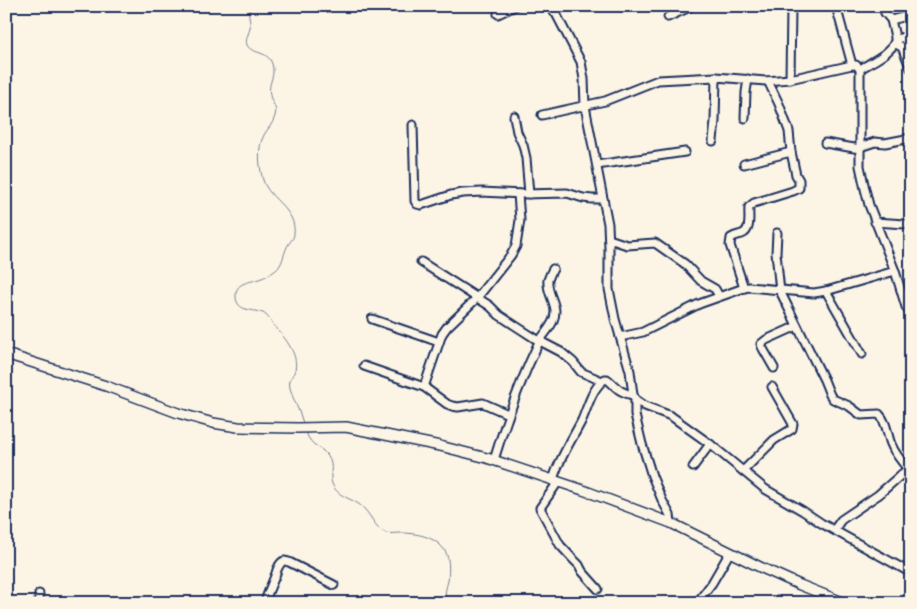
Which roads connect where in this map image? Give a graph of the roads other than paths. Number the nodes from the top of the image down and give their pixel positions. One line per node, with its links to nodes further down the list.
1 (515, 6): 8 (street)
2 (565, 6): 7 (street)
3 (692, 6): 10 (street)
4 (794, 6): 19 (street)
5 (836, 6): 14 (street)
6 (883, 6): 11 (street)
7 (553, 9): 21 (street)
8 (498, 14)
9 (911, 15): 11 (street)
10 (668, 17)
11 (892, 20): 13 (street)
12 (911, 36): 13 (street)
13 (895, 41): 15 (street); 16 (street)
14 (852, 65): 15 (street); 19 (street)
15 (860, 69): 29 (street)
16 (911, 69)
17 (716, 77): 18 (street); 21 (street); 27 (street)
18 (748, 79): 20 (street); 24 (street)
19 (790, 79): 20 (street)
20 (768, 81): 31 (street)
21 (585, 106): 22 (street); 33 (street)
22 (542, 115)
23 (514, 116): 35 (street)
24 (745, 118)
25 (413, 126): 34 (street)
26 (911, 138): 29 (street)
27 (713, 141)
28 (825, 143): 29 (street)
29 (860, 148): 37 (street)
30 (685, 152): 33 (street)
31 (791, 152): 32 (street); 44 (street)
32 (744, 164)
33 (597, 165): 36 (street)
34 (518, 194): 35 (street); 50 (street)
35 (529, 194): 36 (street)
36 (603, 199): 40 (street)
37 (875, 222): 38 (street); 43 (street)
38 (906, 224)
39 (778, 233): 45 (street)
40 (608, 239): 48 (street); 54 (street)
41 (421, 262): 50 (street)
42 (552, 269): 55 (street)
43 (895, 271): 46 (street); 49 (street)
44 (744, 288): 45 (street); 48 (street)
45 (780, 291): 46 (street); 53 (street)
46 (826, 291): 58 (street)
47 (911, 292): 49 (street)
48 (719, 296): 54 (street)
49 (903, 296): 51 (street)
50 (477, 298): 55 (street); 56 (street)
51 (911, 314)
52 (372, 319): 56 (street)
53 (797, 326): 60 (street); 69 (street)
54 (620, 337): 64 (street)
55 (540, 341): 61 (street); 65 (street)
56 (440, 342): 63 (street)
57 (6, 354): 67 (main road)
58 (862, 354)
59 (364, 366): 63 (street)
60 (774, 368)
61 (602, 381): 64 (street); 71 (street)
62 (772, 387): 70 (street)
63 (424, 388): 65 (street)
64 (634, 397): 66 (street); 72 (street)
65 (508, 414): 67 (street)
66 (710, 444): 68 (street); 70 (street)
67 (494, 460): 71 (main road)
68 (692, 467)
69 (909, 467): 73 (street)
70 (743, 471): 73 (street)
71 (556, 481): 72 (main road); 77 (street)
72 (671, 523): 74 (main road)
73 (834, 530): 75 (street)
74 (730, 552): 81 (street); 82 (main road)
75 (910, 570)
76 (334, 585): 80 (street)
77 (598, 589)
78 (39, 594): 79 (street)
79 (39, 603)
80 (265, 603)
81 (697, 603)
82 (845, 603)

